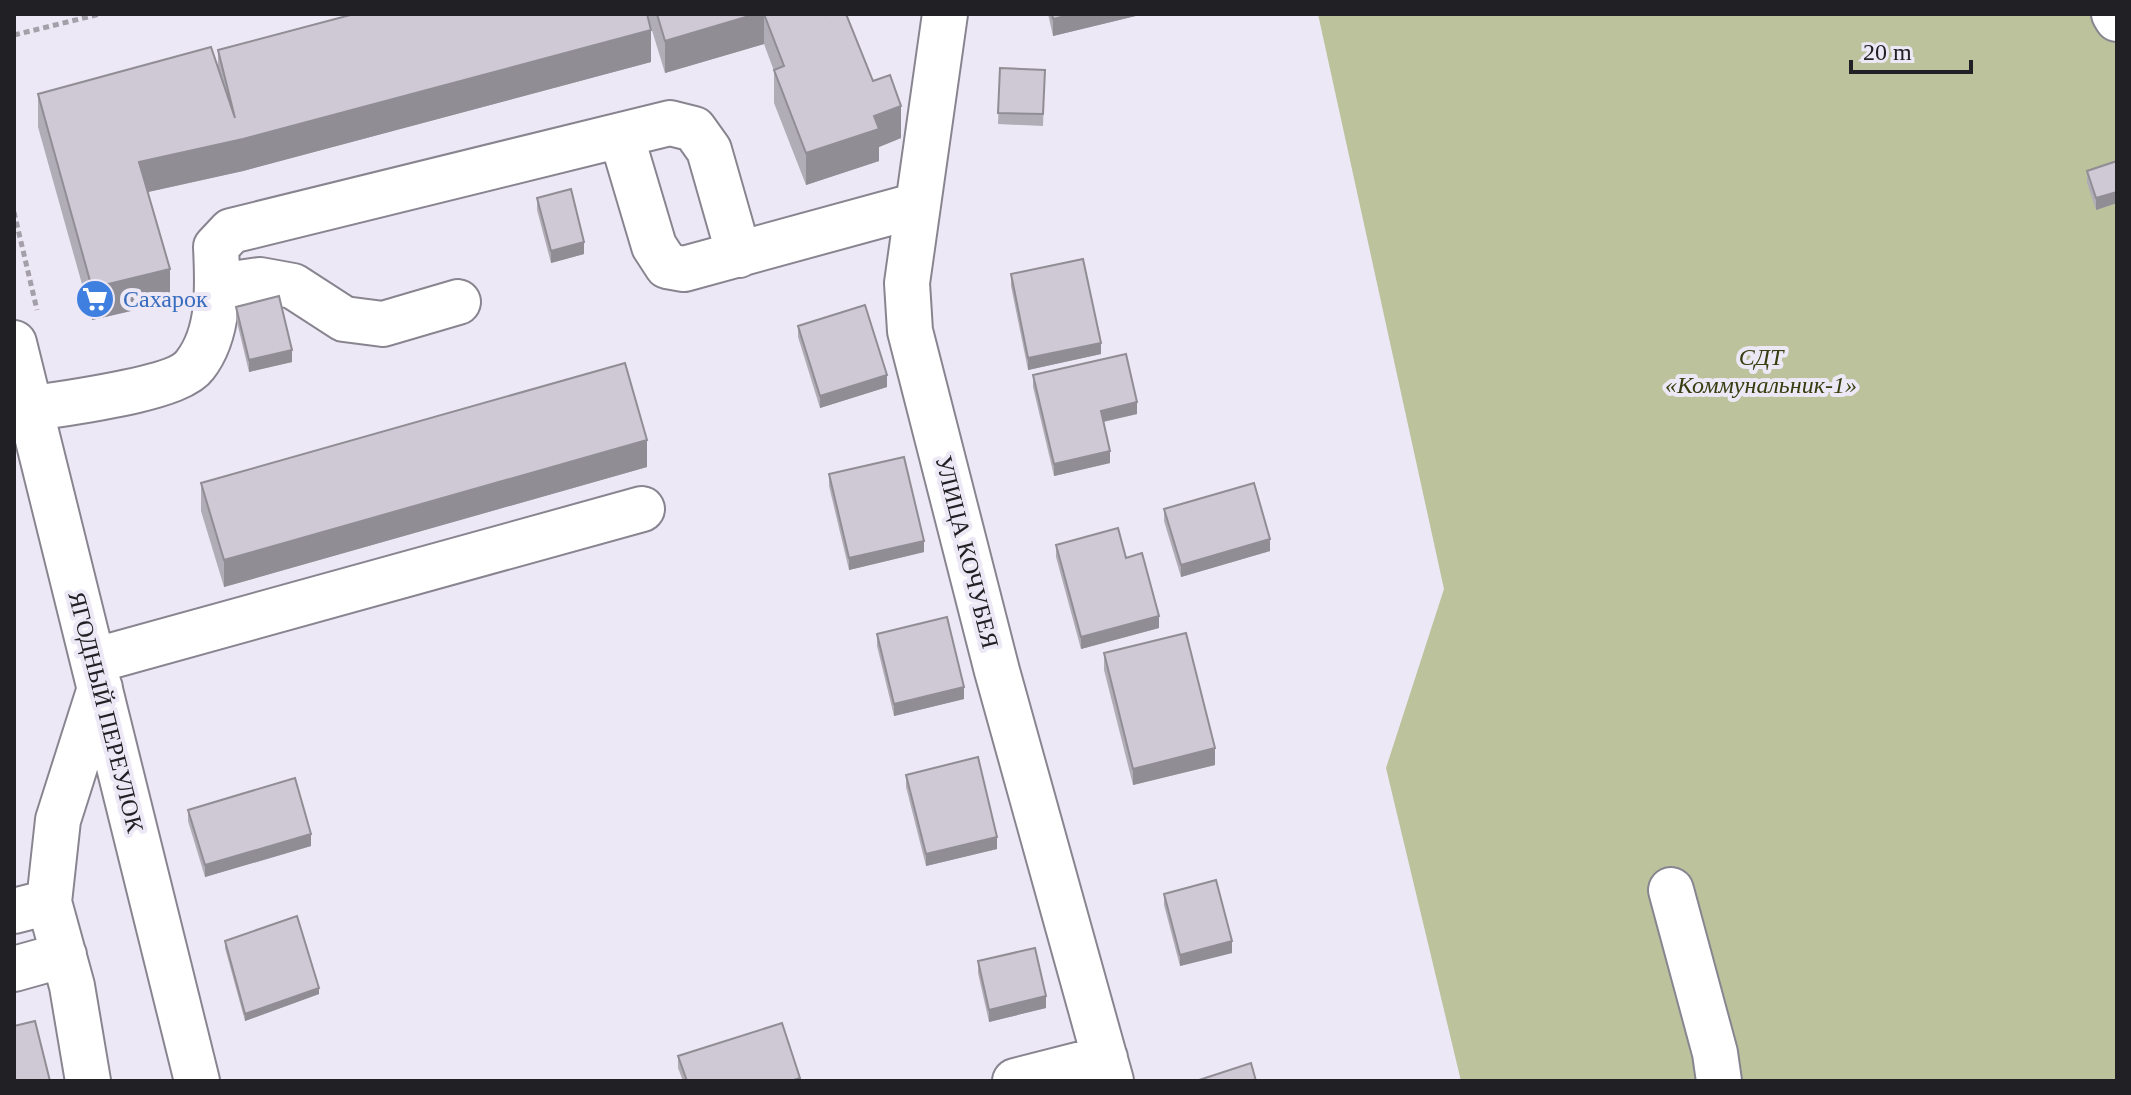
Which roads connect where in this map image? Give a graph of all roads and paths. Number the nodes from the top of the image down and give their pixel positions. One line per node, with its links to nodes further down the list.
1 (100, 14): 5 (path)
2 (945, 14): 7 (street, УЛИЦА КОЧУБЕЯ)
3 (2114, 14): 4 (street)
4 (2117, 19)
5 (14, 35)
6 (621, 135): 8 (street); 8 (street); 9 (street)
7 (918, 205): 8 (street); 19 (street, УЛИЦА КОЧУБЕЯ)
8 (739, 255)
9 (218, 286): 10 (street); 12 (street)
10 (458, 302)
11 (14, 343): 12 (street, ЯГОДНЫЙ ПЕРЕУЛОК)
12 (28, 438): 14 (street, ЯГОДНЫЙ ПЕРЕУЛОК)
13 (642, 509): 14 (street)
14 (96, 674): 16 (street); 21 (street, ЯГОДНЫЙ ПЕРЕУЛОК)
15 (1671, 890): 23 (street)
16 (31, 907): 17 (street)
17 (64, 955): 18 (street); 20 (street)
18 (14, 969)
19 (1108, 1069): 22 (street)
20 (88, 1081)
21 (197, 1081)
22 (1015, 1081)
23 (1719, 1081)

